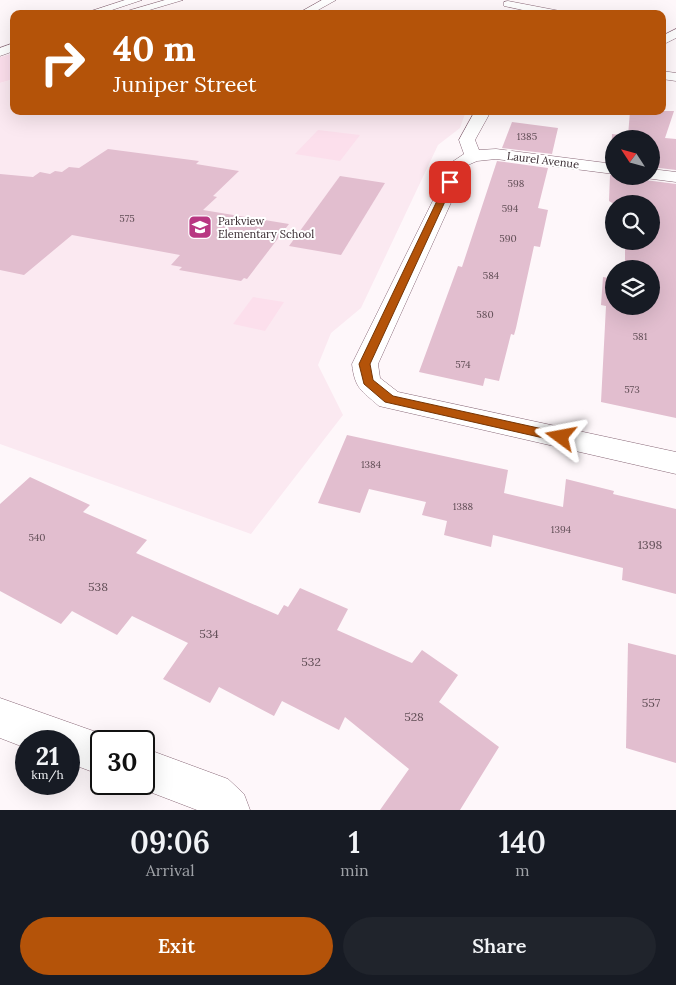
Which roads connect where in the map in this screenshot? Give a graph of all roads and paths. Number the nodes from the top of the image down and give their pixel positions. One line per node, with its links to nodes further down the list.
1 (137, 0): 5 (street)
2 (178, 0): 6 (street)
3 (331, 0): 7 (street)
4 (508, 4): 8 (street)
5 (101, 10)
6 (138, 10)
7 (310, 10)
8 (539, 10)
9 (482, 115): 10 (street)
10 (473, 156): 11 (street, Laurel Avenue); 14 (street)
11 (605, 168)
12 (660, 175): 13 (street)
13 (676, 177)
14 (676, 463)
15 (0, 718): 16 (street)
16 (34, 730)
17 (155, 774): 18 (street)
18 (228, 810)

